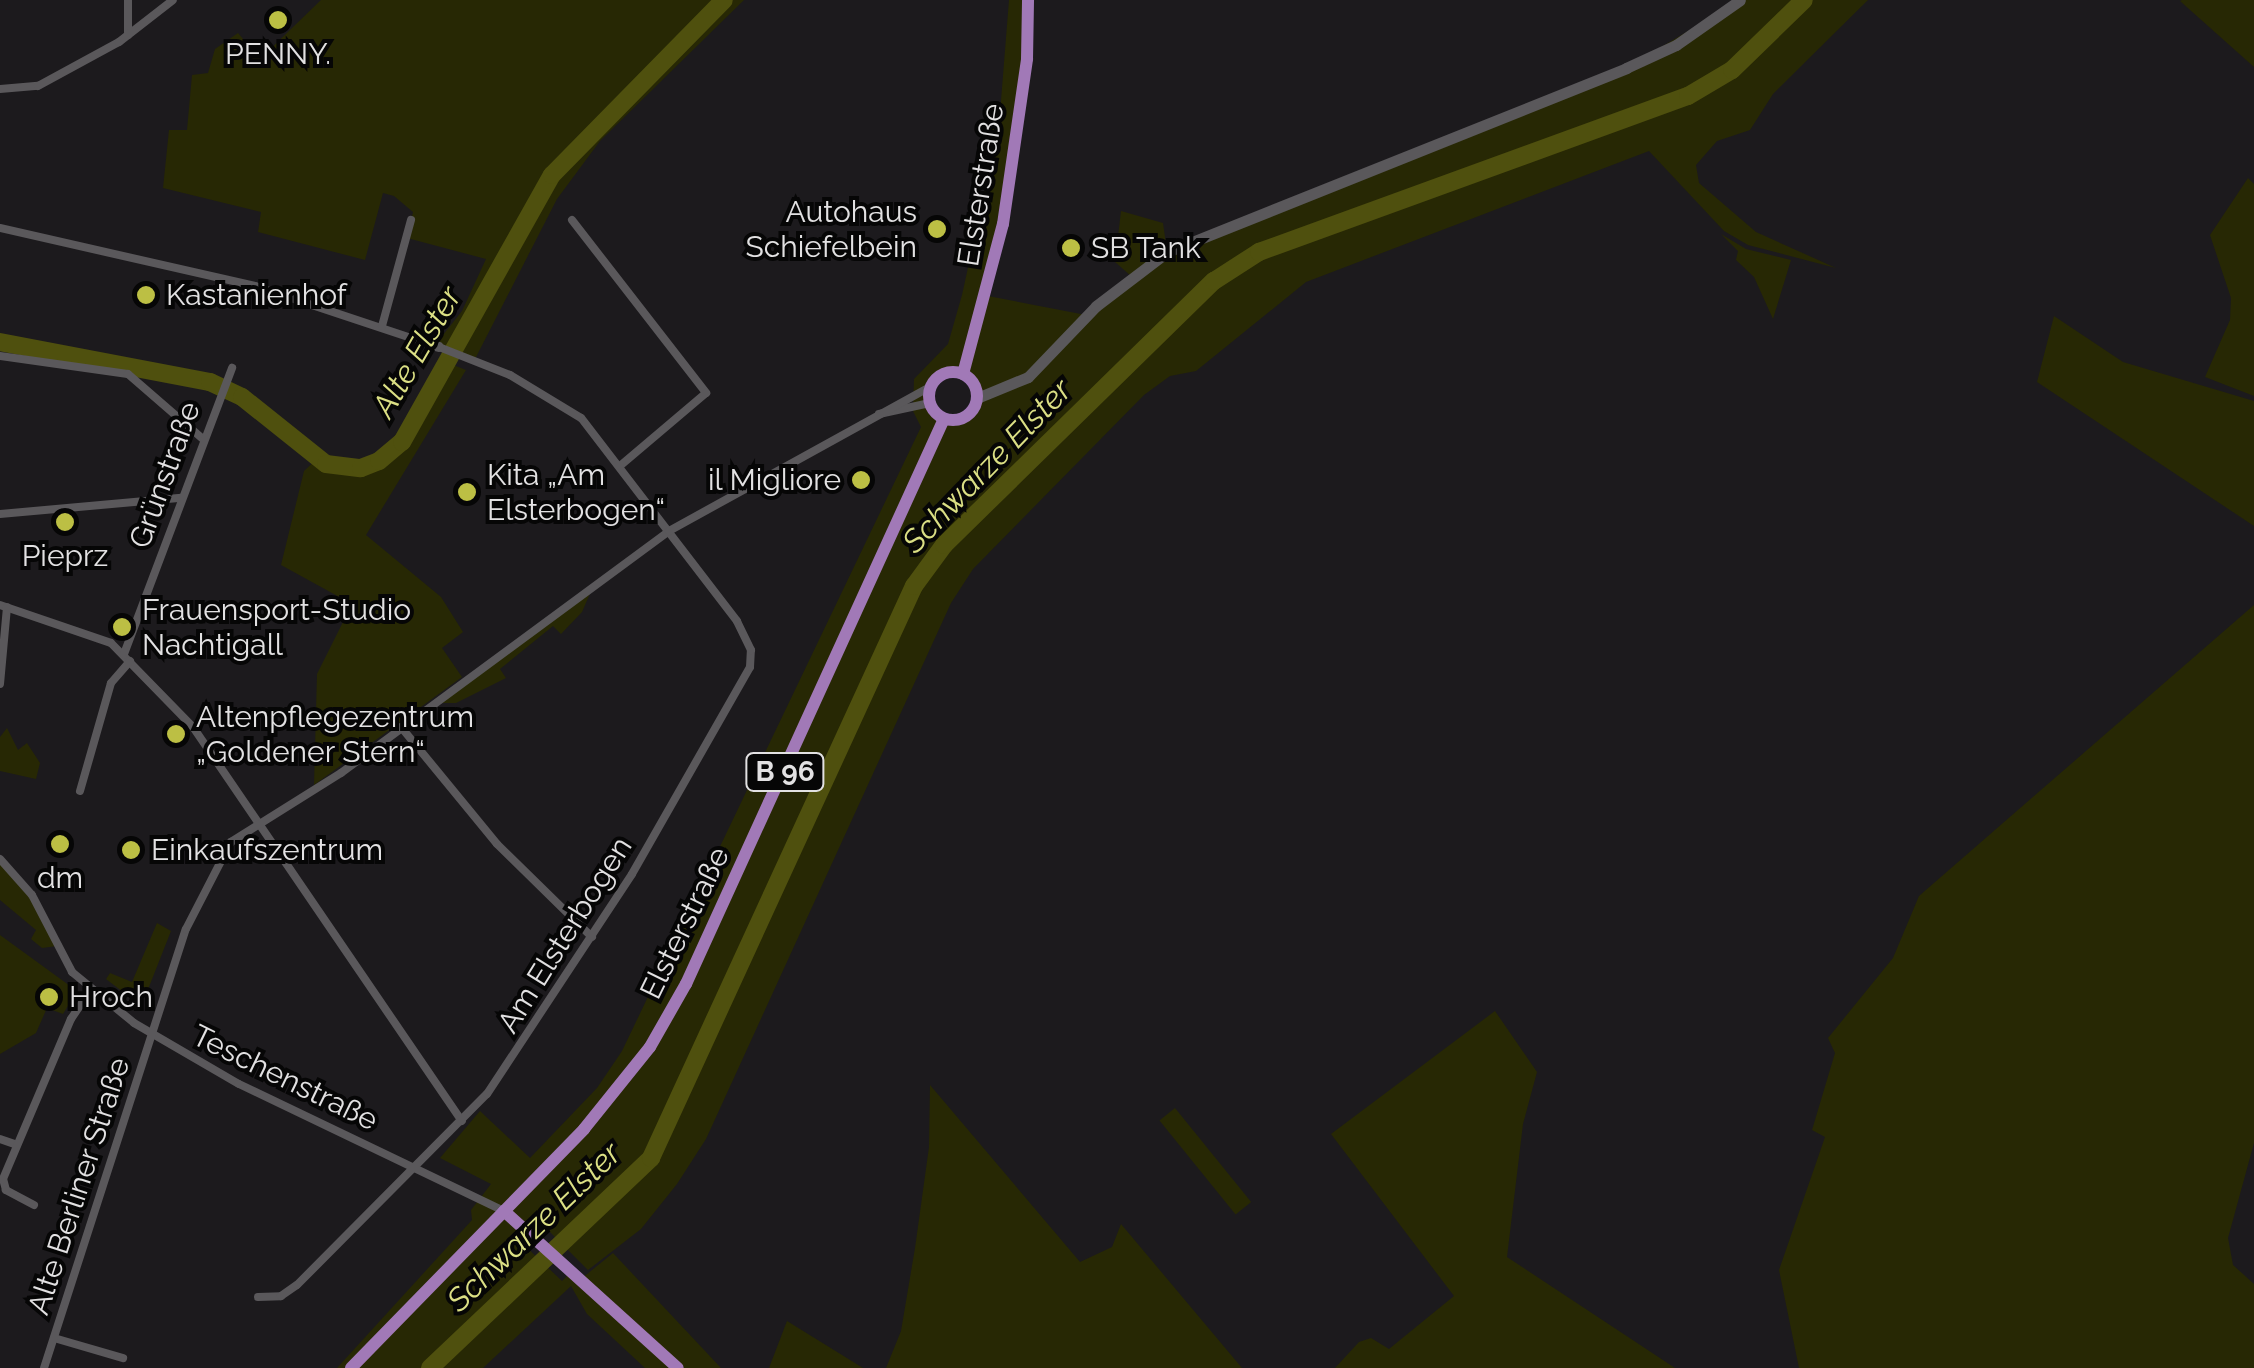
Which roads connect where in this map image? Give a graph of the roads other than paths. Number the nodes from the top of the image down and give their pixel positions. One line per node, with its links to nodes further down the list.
1 (128, 0): 5 (street)
2 (173, 0): 5 (street)
3 (1028, 0): 13 (main road, Elsterstraße)
4 (1740, 0): 15 (main road)
5 (128, 35): 6 (street)
6 (0, 90)
7 (411, 220): 10 (street)
8 (572, 220): 20 (street)
9 (0, 228): 10 (street, Am Elsterbogen)
10 (382, 326): 20 (street, Am Elsterbogen)
11 (0, 356): 19 (street)
12 (232, 368): 19 (street, Grünstraße)
13 (963, 374): 14 (main road); 15 (main road)
14 (932, 386): 16 (main road); 17 (street, Alte Berliner Straße)
15 (978, 398): 18 (main road)
16 (930, 403): 17 (street, Alte Berliner Straße); 18 (main road)
17 (870, 418): 23 (street, Alte Berliner Straße)
18 (944, 419): 39 (main road, Elsterstraße / B 96)
19 (202, 438): 21 (street, Grünstraße)
20 (620, 465): 23 (street, Am Elsterbogen)
21 (181, 498): 22 (street); 25 (street, Grünstraße)
22 (0, 514)
23 (669, 531): 27 (street, Alte Berliner Straße); 31 (street, Am Elsterbogen)
24 (4, 606): 25 (street); 26 (street)
25 (127, 657): 28 (street, Grünstraße); 29 (street)
26 (0, 684)
27 (401, 728): 29 (street, Alte Berliner Straße); 31 (street)
28 (80, 791)
29 (260, 822): 33 (street, Alte Berliner Straße); 34 (street)
30 (0, 859): 32 (street, Teschenstraße)
31 (592, 937): 34 (street, Am Elsterbogen)
32 (90, 991): 33 (street, Teschenstraße); 36 (street)
33 (151, 1034): 37 (street, Teschenstraße); 41 (street, Alte Berliner Straße)
34 (462, 1121): 37 (street, Am Elsterbogen)
35 (0, 1139): 36 (street)
36 (17, 1145): 38 (street)
37 (419, 1168): 39 (street, Teschenstraße); 40 (street, Am Elsterbogen)
38 (34, 1205)
39 (504, 1211): 44 (main road, Elsterstraße); 45 (main road)
40 (258, 1297)
41 (54, 1338): 42 (street); 43 (street, Alte Berliner Straße)
42 (123, 1358)
43 (44, 1368)
44 (351, 1368)
45 (678, 1368)

